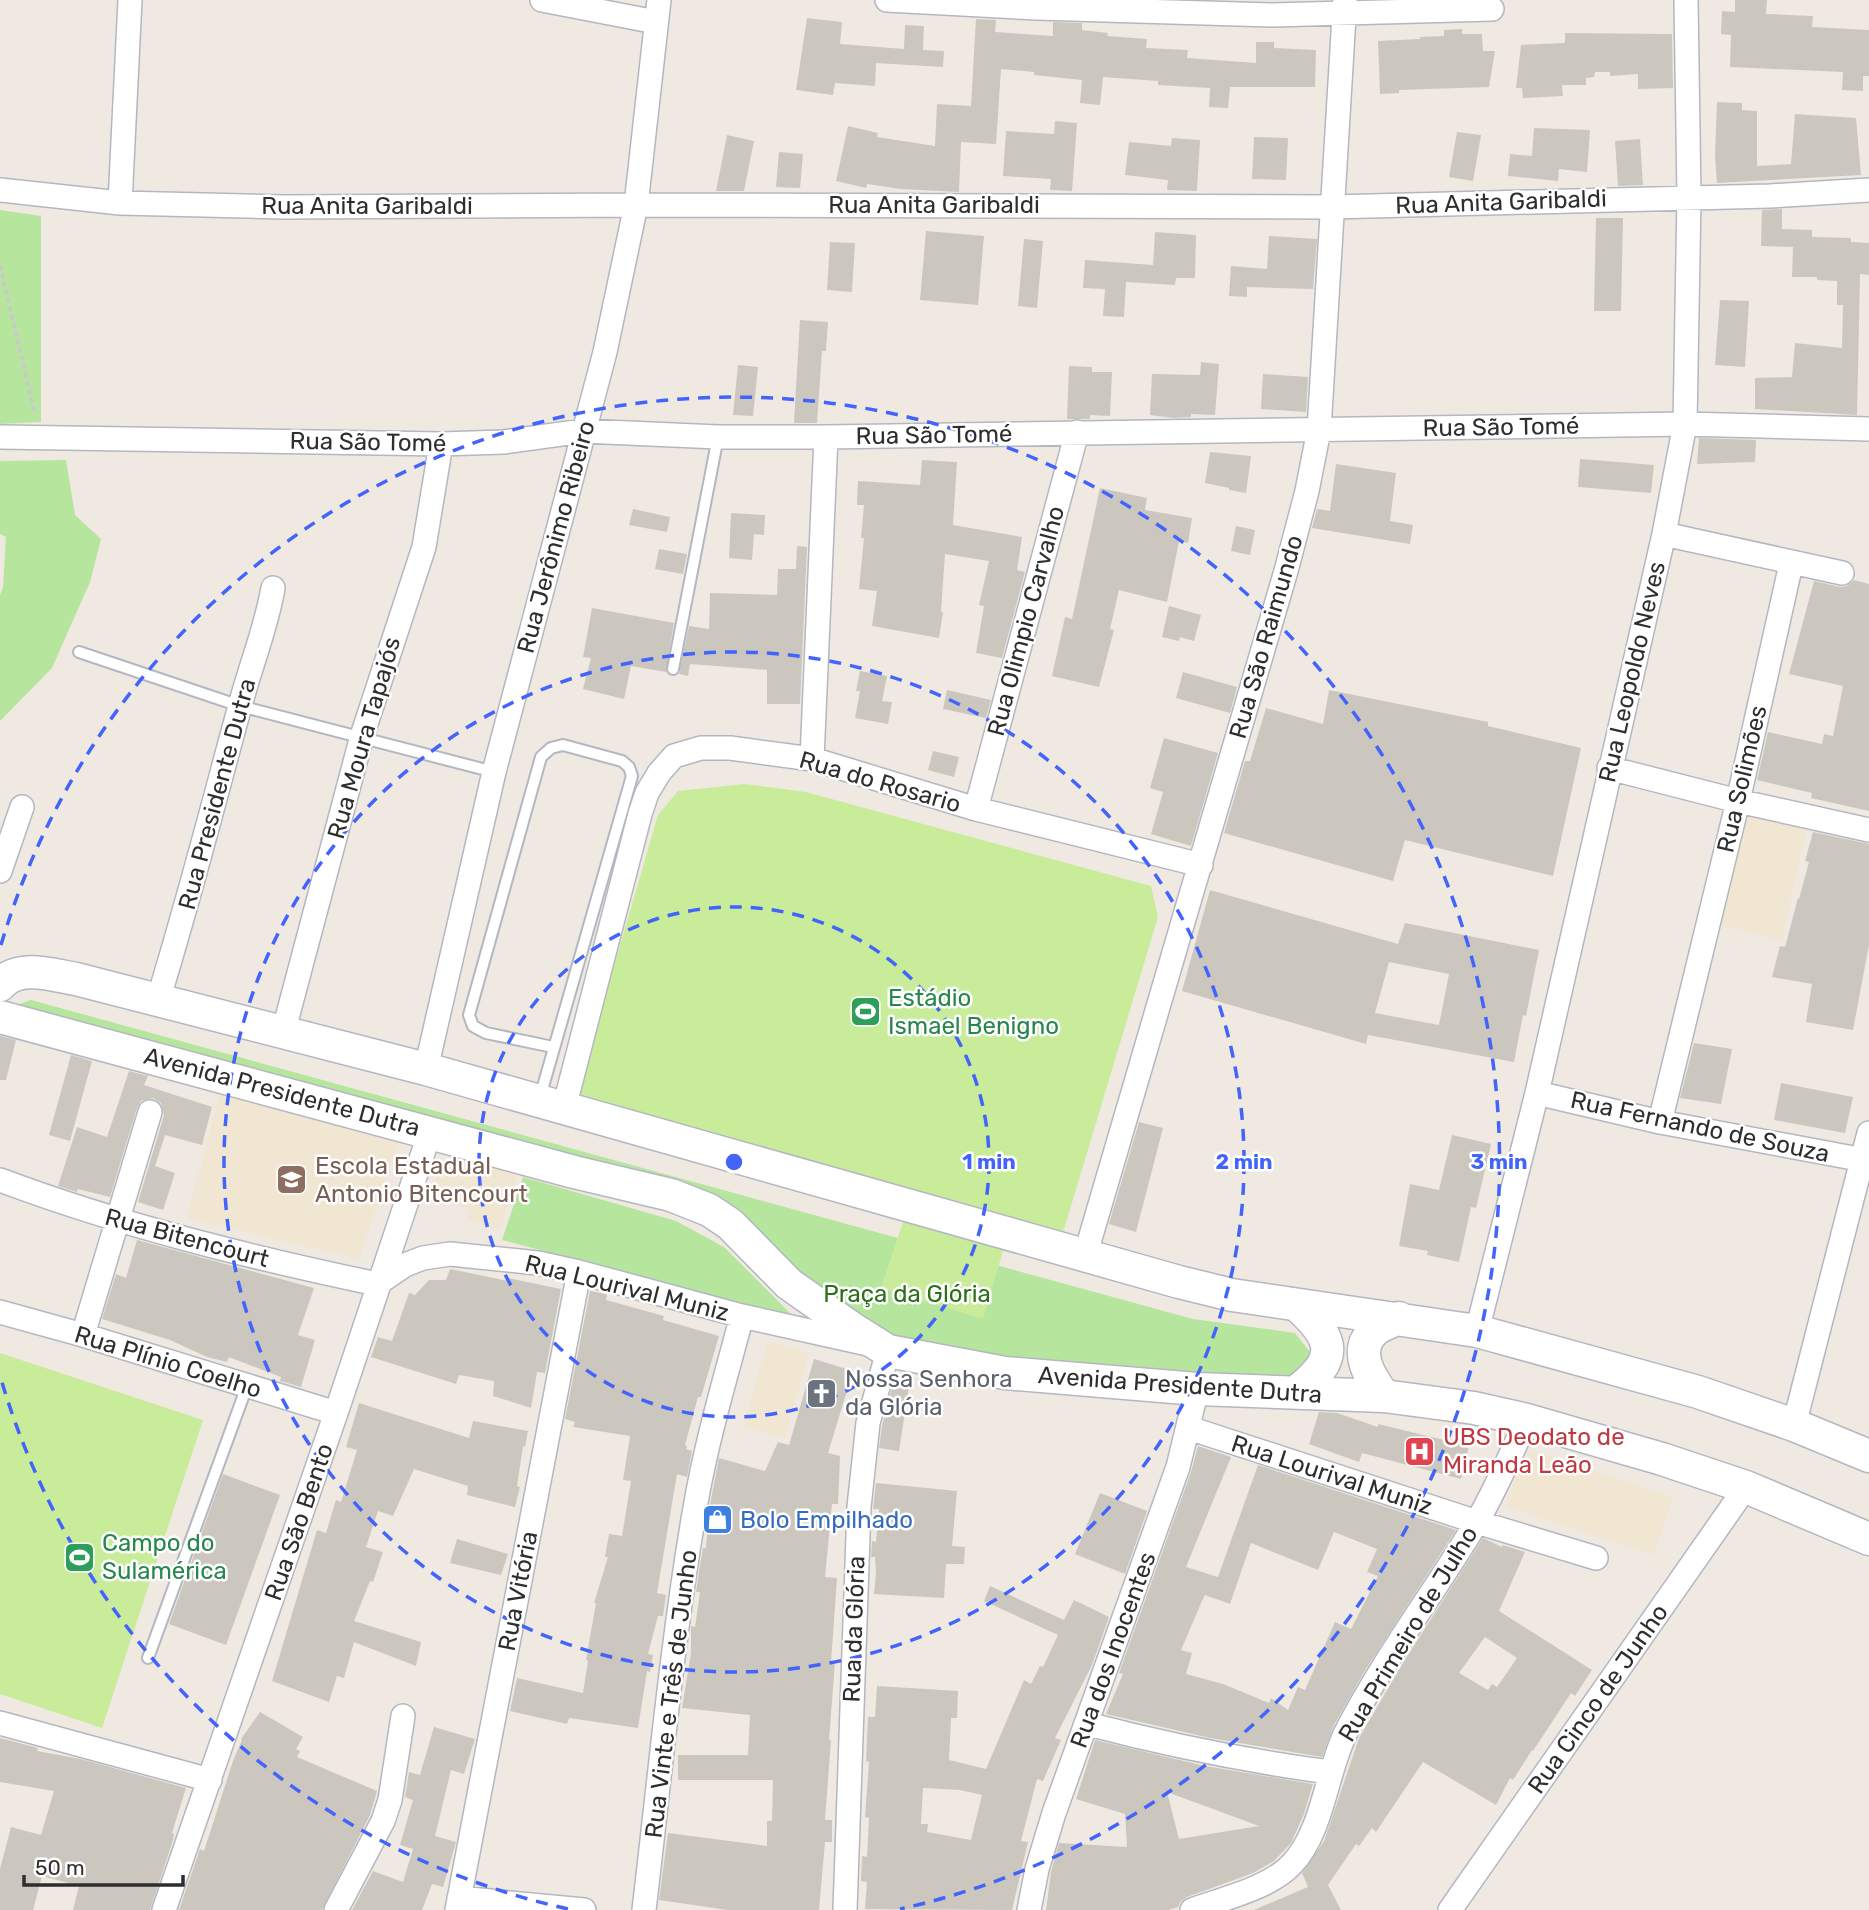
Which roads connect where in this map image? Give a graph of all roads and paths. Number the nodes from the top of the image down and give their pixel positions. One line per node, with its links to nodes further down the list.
1 (130, 0): 11 (street)
2 (542, 0): 7 (street)
3 (887, 0): 5 (street)
4 (1686, 0): 10 (street, Rua Leopoldo Neves)
5 (1345, 6): 6 (street); 13 (street, Rua São Raimundo)
6 (1492, 9)
7 (657, 11): 12 (street, Rua Jerônimo Ribeiro)
8 (0, 190): 11 (street, Rua Anita Garibaldi)
9 (1869, 190): 10 (street, Rua Anita Garibaldi)
10 (1689, 197): 13 (street, Rua Anita Garibaldi); 15 (street, Rua Leopoldo Neves)
11 (120, 203): 12 (street, Rua Anita Garibaldi)
12 (636, 205): 13 (street, Rua Anita Garibaldi); 18 (street, Rua Jerônimo Ribeiro)
13 (1331, 207): 17 (street, Rua São Raimundo)
14 (0, 265): 23 (path)
15 (1685, 424): 16 (street, Rua São Tomé); 17 (street, Rua São Tomé); 25 (street, Rua Leopoldo Neves)
16 (1869, 429)
17 (1319, 430): 19 (street, Rua São Tomé); 40 (street, Rua São Raimundo)
18 (583, 431): 21 (street, Rua São Tomé); 24 (street, Rua São Tomé); 35 (street, Rua Jerônimo Ribeiro)
19 (1077, 432): 22 (street, Rua São Tomé); 38 (street, Rua Olimpio Carvalho)
20 (0, 437): 23 (street, Rua São Tomé)
21 (718, 437): 22 (street, Rua São Tomé); 30 (lane)
22 (826, 437): 33 (street)
23 (40, 438): 24 (street, Rua São Tomé)
24 (441, 444): 32 (street, Rua Moura Tapajós)
25 (1664, 534): 26 (street); 34 (street, Rua Leopoldo Neves)
26 (1791, 564): 27 (street); 36 (street, Rua Solimões)
27 (1842, 573)
28 (273, 588): 31 (street, Rua Presidente Dutra)
29 (79, 652): 31 (lane)
30 (673, 669)
31 (240, 706): 32 (lane); 43 (street, Rua Presidente Dutra)
32 (362, 736): 35 (lane); 45 (street, Rua Moura Tapajós)
33 (812, 759): 38 (street, Rua do Rosario); 49 (street, Rua do Rosario)
34 (1609, 768): 36 (street); 48 (street, Rua Leopoldo Neves)
35 (495, 772): 47 (street, Rua Jerônimo Ribeiro)
36 (1738, 801): 39 (street); 51 (street, Rua Solimões)
37 (22, 807): 41 (street)
38 (976, 809): 40 (street, Rua do Rosario)
39 (1869, 830)
40 (1201, 864): 57 (street, Rua São Raimundo)
41 (0, 871)
42 (0, 985): 43 (street)
43 (158, 1000): 45 (street)
44 (0, 1017): 52 (street, Avenida Presidente Dutra)
45 (283, 1033): 47 (street)
46 (553, 1047): 46 (lane); 49 (lane)
47 (426, 1069): 49 (street)
48 (1537, 1093): 51 (street, Rua Fernando de Souza); 64 (street, Rua Leopoldo Neves)
49 (552, 1105): 57 (street)
50 (149, 1112): 56 (street)
51 (1660, 1122): 54 (street, Rua Fernando de Souza)
52 (430, 1132): 59 (street, Rua São Bento); 66 (street, Avenida Presidente Dutra)
53 (1869, 1133): 54 (street)
54 (1864, 1160): 73 (street)
55 (0, 1180): 56 (street, Rua Bitencourt)
56 (118, 1221): 59 (street, Rua Bitencourt); 65 (street)
57 (1085, 1256): 60 (street)
58 (579, 1272): 59 (street, Rua Lourival Muniz); 62 (street, Rua Lourival Muniz); 86 (street, Rua Vitória)
59 (377, 1284): 71 (street, Rua São Bento)
60 (1297, 1305): 63 (street); 69 (street)
61 (0, 1312): 65 (street, Rua Plínio Coelho)
62 (742, 1316): 66 (street, Rua Lourival Muniz); 90 (street, Rua Vinte e Três de Junho)
63 (1399, 1318): 64 (street); 70 (street)
64 (1476, 1331): 73 (street)
65 (83, 1335): 67 (street, Rua Plínio Coelho)
66 (885, 1349): 68 (street, Avenida Presidente Dutra); 91 (street, Rua da Glória)
67 (247, 1386): 71 (street, Rua Plínio Coelho); 80 (lane)
68 (1197, 1389): 69 (street, Avenida Presidente Dutra); 74 (street, Rua dos Inocentes)
69 (1296, 1392): 70 (street, Avenida Presidente Dutra)
70 (1384, 1396): 72 (street, Avenida Presidente Dutra)
71 (336, 1413): 85 (street, Rua São Bento)
72 (1527, 1420): 76 (street, Avenida Presidente Dutra); 77 (street, Rua Primeiro de Julho)
73 (1794, 1425): 75 (street)
74 (1189, 1428): 77 (street, Rua Lourival Muniz); 83 (street, Rua dos Inocentes)
75 (1869, 1457)
76 (1746, 1487): 78 (street, Avenida Presidente Dutra); 94 (street, Rua Cinco de Junho)
77 (1476, 1522): 79 (street, Rua Lourival Muniz); 84 (street, Rua Primeiro de Julho)
78 (1869, 1539)
79 (1596, 1558)
80 (148, 1658)
81 (403, 1716): 88 (street)
82 (0, 1723): 85 (street)
83 (1088, 1724): 84 (street); 92 (street, Rua dos Inocentes)
84 (1329, 1772): 93 (street, Rua Primeiro de Julho)
85 (210, 1780): 87 (street, Rua São Bento)
86 (458, 1904): 89 (street)
87 (164, 1910)
88 (336, 1910)
89 (584, 1910)
90 (644, 1910)
91 (845, 1910)
92 (1029, 1910)
93 (1192, 1910)
94 (1450, 1910)

